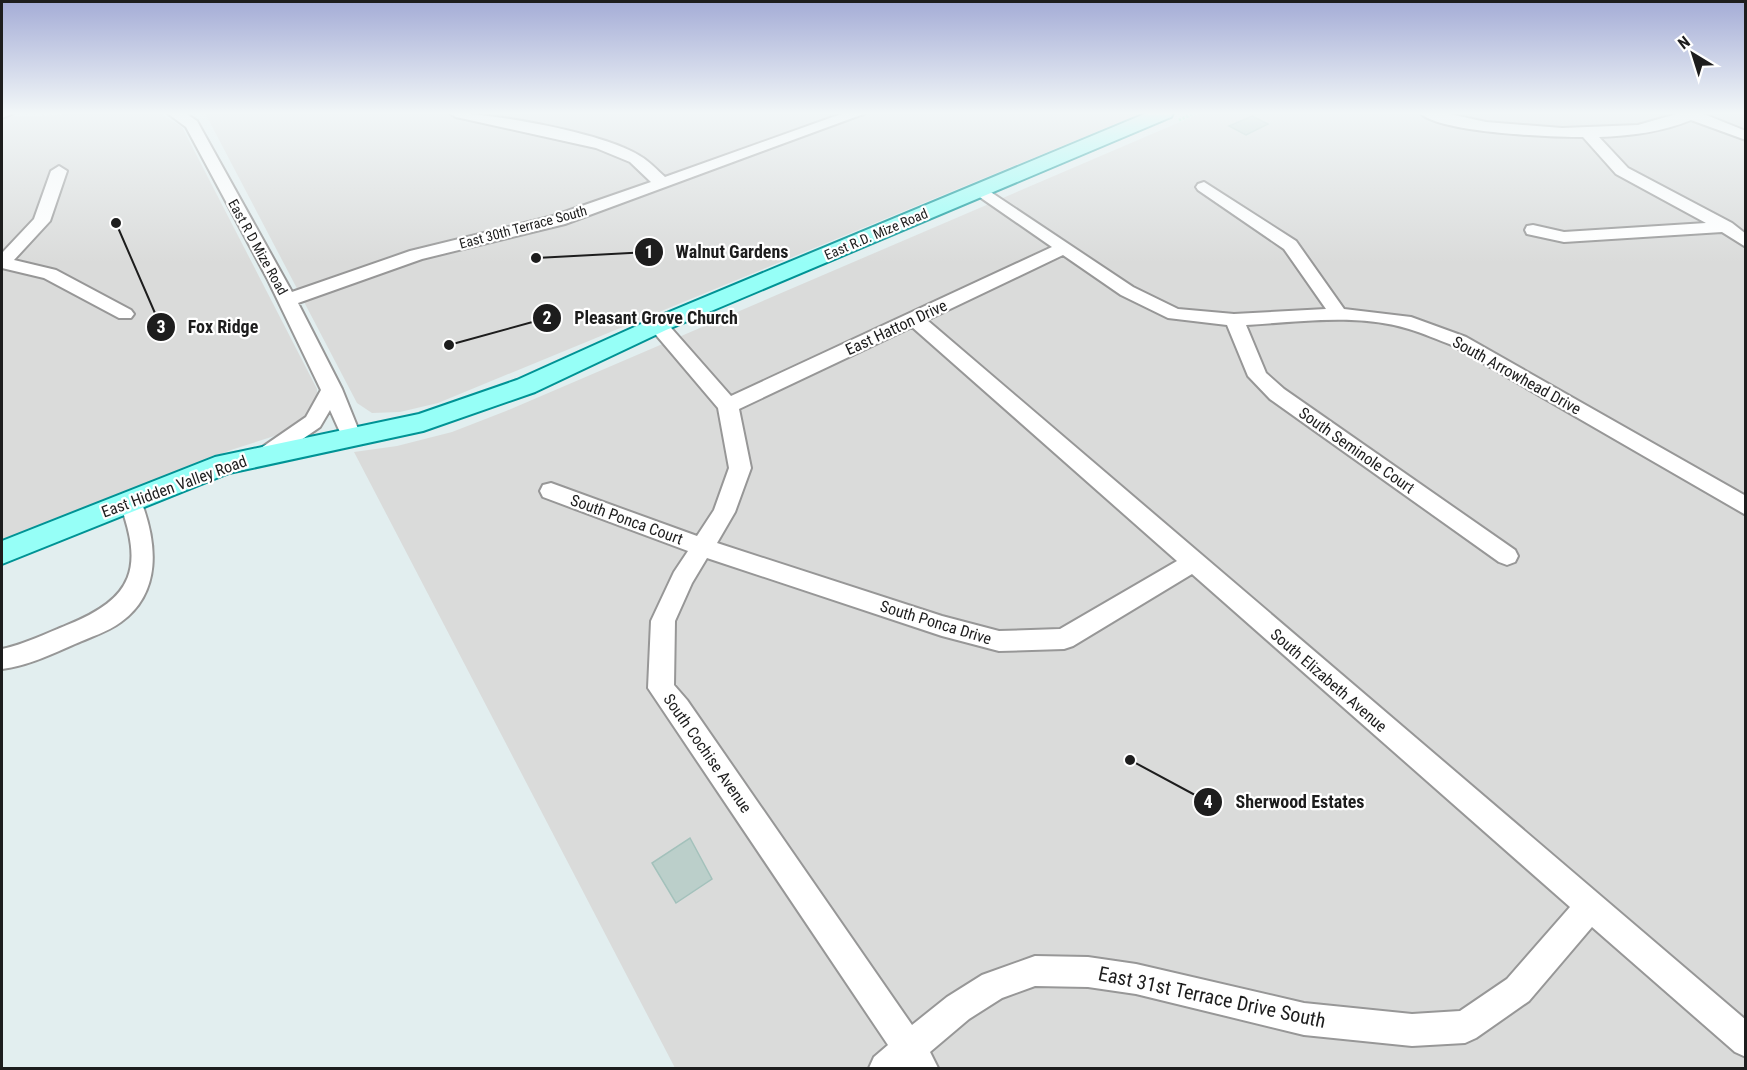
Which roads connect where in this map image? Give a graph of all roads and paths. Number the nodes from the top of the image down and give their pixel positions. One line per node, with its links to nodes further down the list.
1 (213, 163): 15 (street, East R D Mize Road)
2 (639, 163): 7 (street)
3 (718, 163): 7 (street, East 30th Terrace South)
4 (1045, 163): 9 (main road, East R.D. Mize Road)
5 (1615, 163): 10 (street)
6 (59, 171): 14 (street)
7 (663, 184): 15 (street, East 30th Terrace South)
8 (1204, 187): 17 (street)
9 (980, 190): 13 (street, South Arrowhead Drive); 20 (main road, East R.D. Mize Road)
10 (1726, 227): 11 (street); 12 (street)
11 (1533, 230)
12 (1746, 242)
13 (1064, 248): 18 (street, East Hatton Drive); 19 (street, South Arrowhead Drive)
14 (2, 263): 16 (street)
15 (288, 300): 21 (street, East R D Mize Road)
16 (125, 314)
17 (1339, 314): 19 (street, South Arrowhead Drive); 27 (street, South Arrowhead Drive)
18 (913, 318): 22 (street, East Hatton Drive); 31 (street, South Elizabeth Avenue)
19 (1234, 320): 30 (street, South Seminole Court)
20 (658, 325): 22 (street, South Cochise Avenue); 23 (main road, East R.D. Mize Road)
21 (332, 389): 23 (street, East R D Mize Road); 24 (street)
22 (728, 406): 28 (street, South Cochise Avenue)
23 (351, 436): 24 (main road, East Hidden Valley Road)
24 (268, 453): 26 (main road, East Hidden Valley Road)
25 (551, 491): 28 (street, South Ponca Court)
26 (130, 501): 29 (main road, East Hidden Valley Road); 32 (street)
27 (1746, 507)
28 (702, 547): 31 (street, South Ponca Drive); 35 (street, South Cochise Avenue)
29 (2, 553)
30 (1507, 556)
31 (1194, 562): 33 (street, South Elizabeth Avenue)
32 (2, 658)
33 (1590, 906): 34 (street, South Elizabeth Avenue); 35 (street, East 31st Terrace Drive South)
34 (1746, 1041)
35 (916, 1059): 36 (street, East 31st Terrace Drive South)
36 (885, 1068)

